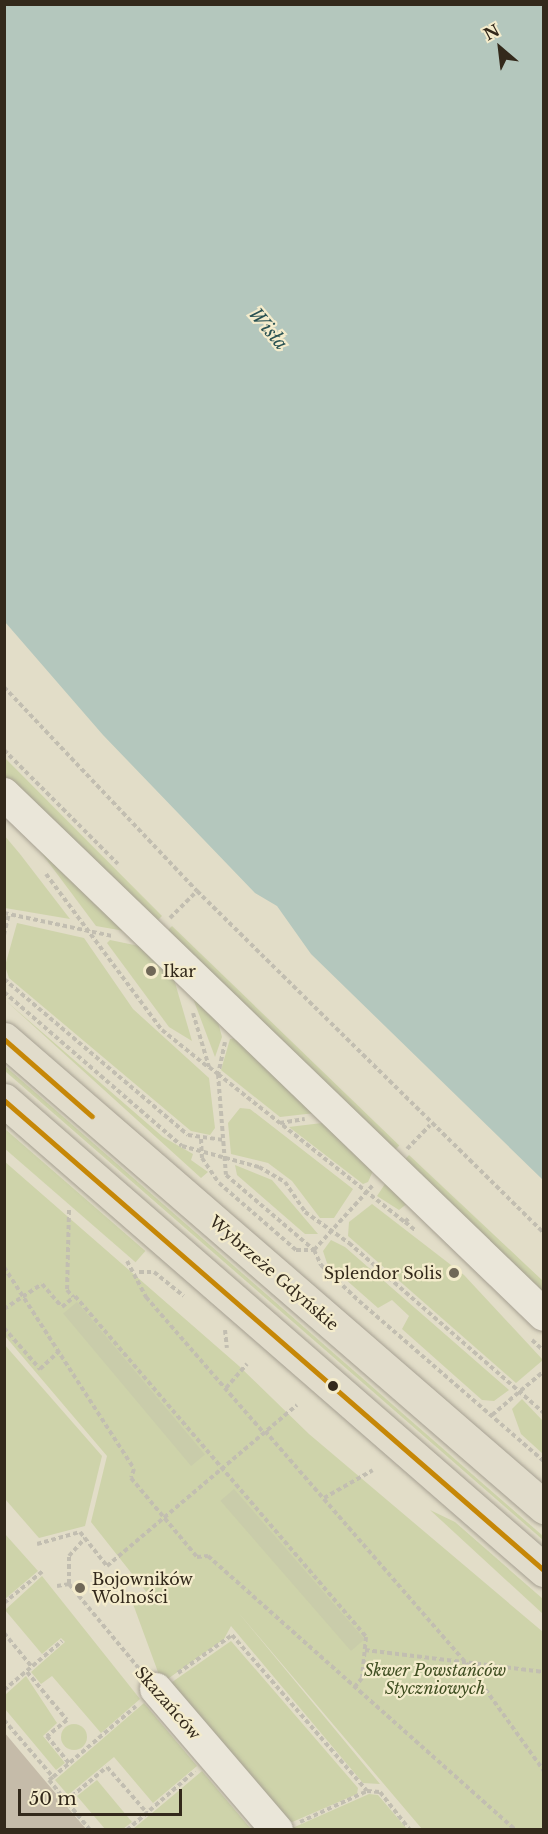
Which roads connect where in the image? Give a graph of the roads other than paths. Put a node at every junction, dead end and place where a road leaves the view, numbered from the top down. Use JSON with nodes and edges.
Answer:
{"nodes":[{"id":1,"x":4,"y":794,"type":"edge"},
{"id":2,"x":4,"y":1039,"type":"edge"},
{"id":3,"x":4,"y":1100,"type":"edge"},
{"id":4,"x":543,"y":1315,"type":"edge"},
{"id":5,"x":543,"y":1507,"type":"edge"},
{"id":6,"x":543,"y":1570,"type":"edge"},
{"id":7,"x":156,"y":1689,"type":"road end"},
{"id":8,"x":285,"y":1827,"type":"edge"}],
"edges":[{"from":1,"to":4,"type":"street"},
{"from":2,"to":5,"type":"main road","name":"Wybrzeże Gdyńskie"},
{"from":3,"to":6,"type":"main road"},
{"from":7,"to":8,"type":"street","name":"Skazańców"}]}
